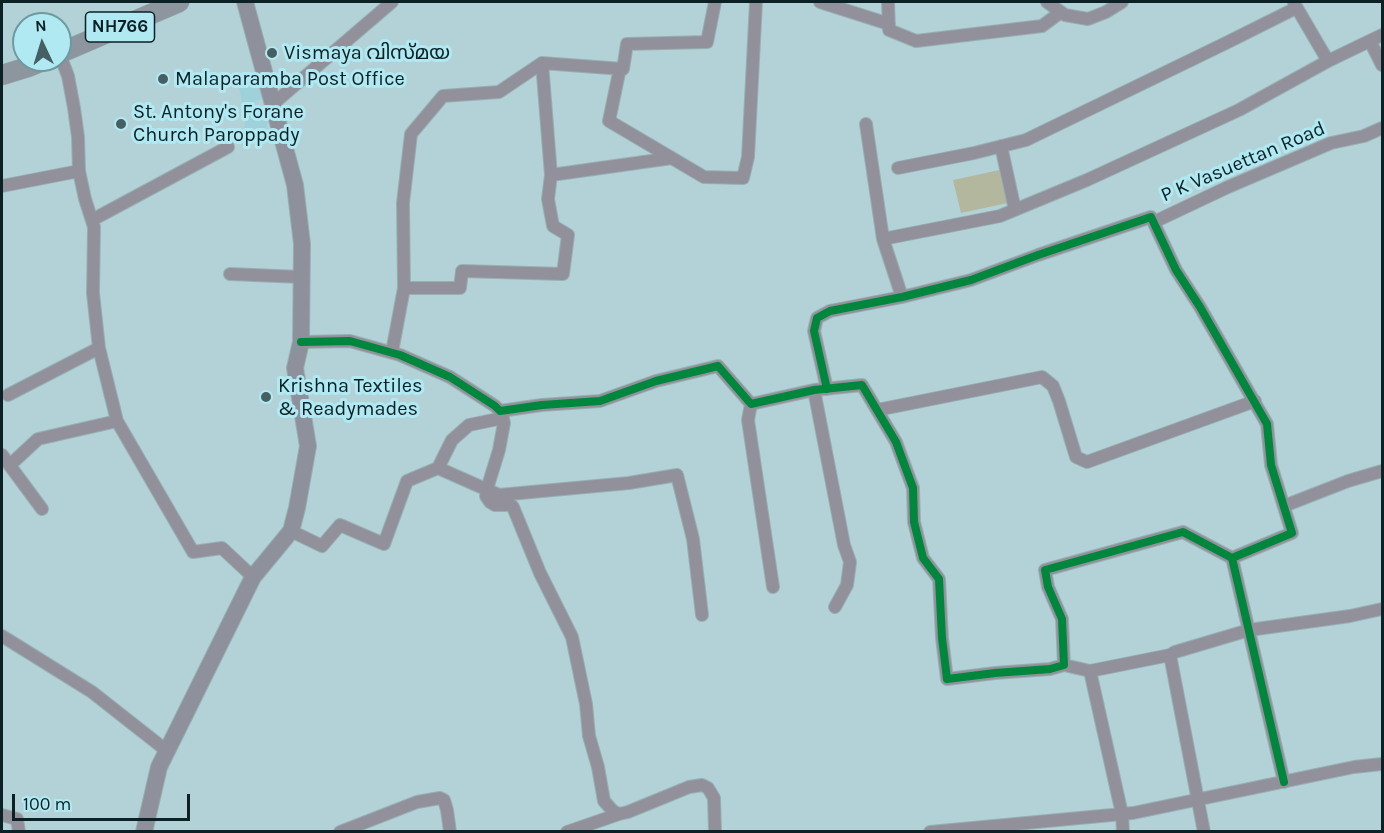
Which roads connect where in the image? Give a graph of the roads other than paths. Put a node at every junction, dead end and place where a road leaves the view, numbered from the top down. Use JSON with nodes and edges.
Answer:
{"nodes":[{"id":1,"x":179,"y":2,"type":"edge"},
{"id":2,"x":245,"y":2,"type":"edge"},
{"id":3,"x":392,"y":2,"type":"edge"},
{"id":4,"x":714,"y":2,"type":"edge"},
{"id":5,"x":756,"y":2,"type":"edge"},
{"id":6,"x":820,"y":2,"type":"edge"},
{"id":7,"x":888,"y":2,"type":"edge"},
{"id":8,"x":1047,"y":2,"type":"edge"},
{"id":9,"x":1122,"y":2,"type":"edge"},
{"id":10,"x":1295,"y":5,"type":"edge"},
{"id":11,"x":1061,"y":12,"type":"junction"},
{"id":12,"x":889,"y":24,"type":"junction"},
{"id":13,"x":1383,"y":35,"type":"edge"},
{"id":14,"x":1370,"y":41,"type":"junction"},
{"id":15,"x":72,"y":49,"type":"edge"},
{"id":16,"x":1328,"y":61,"type":"junction"},
{"id":17,"x":542,"y":63,"type":"junction"},
{"id":18,"x":1383,"y":65,"type":"edge"},
{"id":19,"x":620,"y":68,"type":"junction"},
{"id":20,"x":67,"y":72,"type":"edge"},
{"id":21,"x":273,"y":104,"type":"junction"},
{"id":22,"x":866,"y":124,"type":"dead end"},
{"id":23,"x":1383,"y":128,"type":"edge"},
{"id":24,"x":1001,"y":146,"type":"junction"},
{"id":25,"x":228,"y":147,"type":"dead end"},
{"id":26,"x":672,"y":158,"type":"junction"},
{"id":27,"x":898,"y":168,"type":"dead end"},
{"id":28,"x":79,"y":171,"type":"junction"},
{"id":29,"x":550,"y":176,"type":"junction"},
{"id":30,"x":2,"y":186,"type":"edge"},
{"id":31,"x":1015,"y":210,"type":"junction"},
{"id":32,"x":92,"y":220,"type":"junction"},
{"id":33,"x":1154,"y":222,"type":"junction"},
{"id":34,"x":884,"y":239,"type":"junction"},
{"id":35,"x":230,"y":274,"type":"dead end"},
{"id":36,"x":301,"y":277,"type":"junction"},
{"id":37,"x":404,"y":288,"type":"junction"},
{"id":38,"x":902,"y":297,"type":"junction"},
{"id":39,"x":301,"y":342,"type":"junction"},
{"id":40,"x":99,"y":348,"type":"junction"},
{"id":41,"x":392,"y":352,"type":"junction"},
{"id":42,"x":821,"y":390,"type":"junction"},
{"id":43,"x":8,"y":395,"type":"dead end"},
{"id":44,"x":1255,"y":401,"type":"junction"},
{"id":45,"x":751,"y":404,"type":"junction"},
{"id":46,"x":877,"y":410,"type":"junction"},
{"id":47,"x":501,"y":414,"type":"junction"},
{"id":48,"x":117,"y":421,"type":"junction"},
{"id":49,"x":2,"y":455,"type":"edge"},
{"id":50,"x":10,"y":465,"type":"junction"},
{"id":51,"x":438,"y":468,"type":"junction"},
{"id":52,"x":1383,"y":471,"type":"edge"},
{"id":53,"x":487,"y":489,"type":"junction"},
{"id":54,"x":1284,"y":506,"type":"junction"},
{"id":55,"x":42,"y":509,"type":"dead end"},
{"id":56,"x":291,"y":531,"type":"junction"},
{"id":57,"x":1232,"y":558,"type":"junction"},
{"id":58,"x":253,"y":577,"type":"junction"},
{"id":59,"x":773,"y":587,"type":"dead end"},
{"id":60,"x":835,"y":607,"type":"dead end"},
{"id":61,"x":1383,"y":609,"type":"edge"},
{"id":62,"x":702,"y":615,"type":"dead end"},
{"id":63,"x":1249,"y":630,"type":"junction"},
{"id":64,"x":2,"y":636,"type":"edge"},
{"id":65,"x":1170,"y":655,"type":"junction"},
{"id":66,"x":1064,"y":665,"type":"junction"},
{"id":67,"x":1090,"y":671,"type":"junction"},
{"id":68,"x":167,"y":751,"type":"junction"},
{"id":69,"x":1383,"y":764,"type":"edge"},
{"id":70,"x":1284,"y":782,"type":"junction"},
{"id":71,"x":1199,"y":798,"type":"junction"},
{"id":72,"x":620,"y":814,"type":"junction"},
{"id":73,"x":1122,"y":814,"type":"junction"},
{"id":74,"x":2,"y":815,"type":"edge"},
{"id":75,"x":19,"y":831,"type":"edge"},
{"id":76,"x":144,"y":831,"type":"edge"},
{"id":77,"x":340,"y":831,"type":"edge"},
{"id":78,"x":450,"y":831,"type":"edge"},
{"id":79,"x":568,"y":831,"type":"edge"},
{"id":80,"x":715,"y":831,"type":"edge"},
{"id":81,"x":930,"y":831,"type":"edge"},
{"id":82,"x":1124,"y":831,"type":"edge"},
{"id":83,"x":1204,"y":831,"type":"edge"}],
"edges":[{"from":1,"to":15,"type":"highway","number":"NH766"},
{"from":2,"to":21,"type":"main road"},
{"from":3,"to":21,"type":"street"},
{"from":4,"to":19,"type":"street"},
{"from":5,"to":26,"type":"street"},
{"from":6,"to":12,"type":"street"},
{"from":7,"to":12,"type":"street"},
{"from":8,"to":11,"type":"street"},
{"from":9,"to":11,"type":"street"},
{"from":10,"to":16,"type":"street"},
{"from":10,"to":24,"type":"street"},
{"from":11,"to":12,"type":"street"},
{"from":13,"to":14,"type":"street"},
{"from":14,"to":16,"type":"street"},
{"from":14,"to":18,"type":"street"},
{"from":16,"to":31,"type":"street"},
{"from":17,"to":19,"type":"street"},
{"from":17,"to":29,"type":"street"},
{"from":17,"to":37,"type":"street"},
{"from":19,"to":26,"type":"street"},
{"from":20,"to":28,"type":"street"},
{"from":21,"to":36,"type":"main road"},
{"from":22,"to":34,"type":"street"},
{"from":23,"to":33,"type":"street","name":"P K Vasuettan Road"},
{"from":24,"to":27,"type":"street"},
{"from":24,"to":31,"type":"street"},
{"from":25,"to":32,"type":"street"},
{"from":26,"to":29,"type":"street"},
{"from":28,"to":30,"type":"street"},
{"from":28,"to":32,"type":"street"},
{"from":29,"to":37,"type":"street"},
{"from":31,"to":34,"type":"street"},
{"from":32,"to":40,"type":"street"},
{"from":33,"to":38,"type":"street","name":"P K Vasuettan Road"},
{"from":33,"to":44,"type":"street"},
{"from":34,"to":38,"type":"street"},
{"from":35,"to":36,"type":"street"},
{"from":36,"to":39,"type":"main road"},
{"from":37,"to":41,"type":"street"},
{"from":38,"to":42,"type":"street"},
{"from":39,"to":41,"type":"street"},
{"from":39,"to":56,"type":"main road"},
{"from":40,"to":43,"type":"street"},
{"from":40,"to":48,"type":"street"},
{"from":41,"to":47,"type":"street"},
{"from":42,"to":45,"type":"street"},
{"from":42,"to":46,"type":"street"},
{"from":42,"to":60,"type":"street"},
{"from":44,"to":46,"type":"street"},
{"from":44,"to":54,"type":"street"},
{"from":45,"to":47,"type":"street"},
{"from":45,"to":59,"type":"street"},
{"from":46,"to":66,"type":"street"},
{"from":47,"to":51,"type":"street"},
{"from":47,"to":53,"type":"street"},
{"from":48,"to":50,"type":"street"},
{"from":48,"to":58,"type":"street"},
{"from":49,"to":50,"type":"street"},
{"from":50,"to":55,"type":"street"},
{"from":51,"to":53,"type":"street"},
{"from":51,"to":56,"type":"street"},
{"from":52,"to":54,"type":"street"},
{"from":53,"to":62,"type":"street"},
{"from":53,"to":72,"type":"street"},
{"from":54,"to":57,"type":"street"},
{"from":56,"to":58,"type":"main road"},
{"from":57,"to":63,"type":"street"},
{"from":57,"to":66,"type":"street"},
{"from":58,"to":68,"type":"main road"},
{"from":61,"to":63,"type":"street"},
{"from":63,"to":65,"type":"street"},
{"from":63,"to":70,"type":"street"},
{"from":64,"to":68,"type":"street"},
{"from":65,"to":67,"type":"street"},
{"from":65,"to":71,"type":"street"},
{"from":66,"to":67,"type":"street"},
{"from":67,"to":73,"type":"street"},
{"from":68,"to":76,"type":"main road"},
{"from":69,"to":70,"type":"street"},
{"from":70,"to":71,"type":"street"},
{"from":71,"to":73,"type":"street"},
{"from":71,"to":83,"type":"street"},
{"from":72,"to":79,"type":"street"},
{"from":72,"to":80,"type":"street"},
{"from":73,"to":81,"type":"street"},
{"from":73,"to":82,"type":"street"},
{"from":74,"to":75,"type":"street"},
{"from":77,"to":78,"type":"street"}]}
